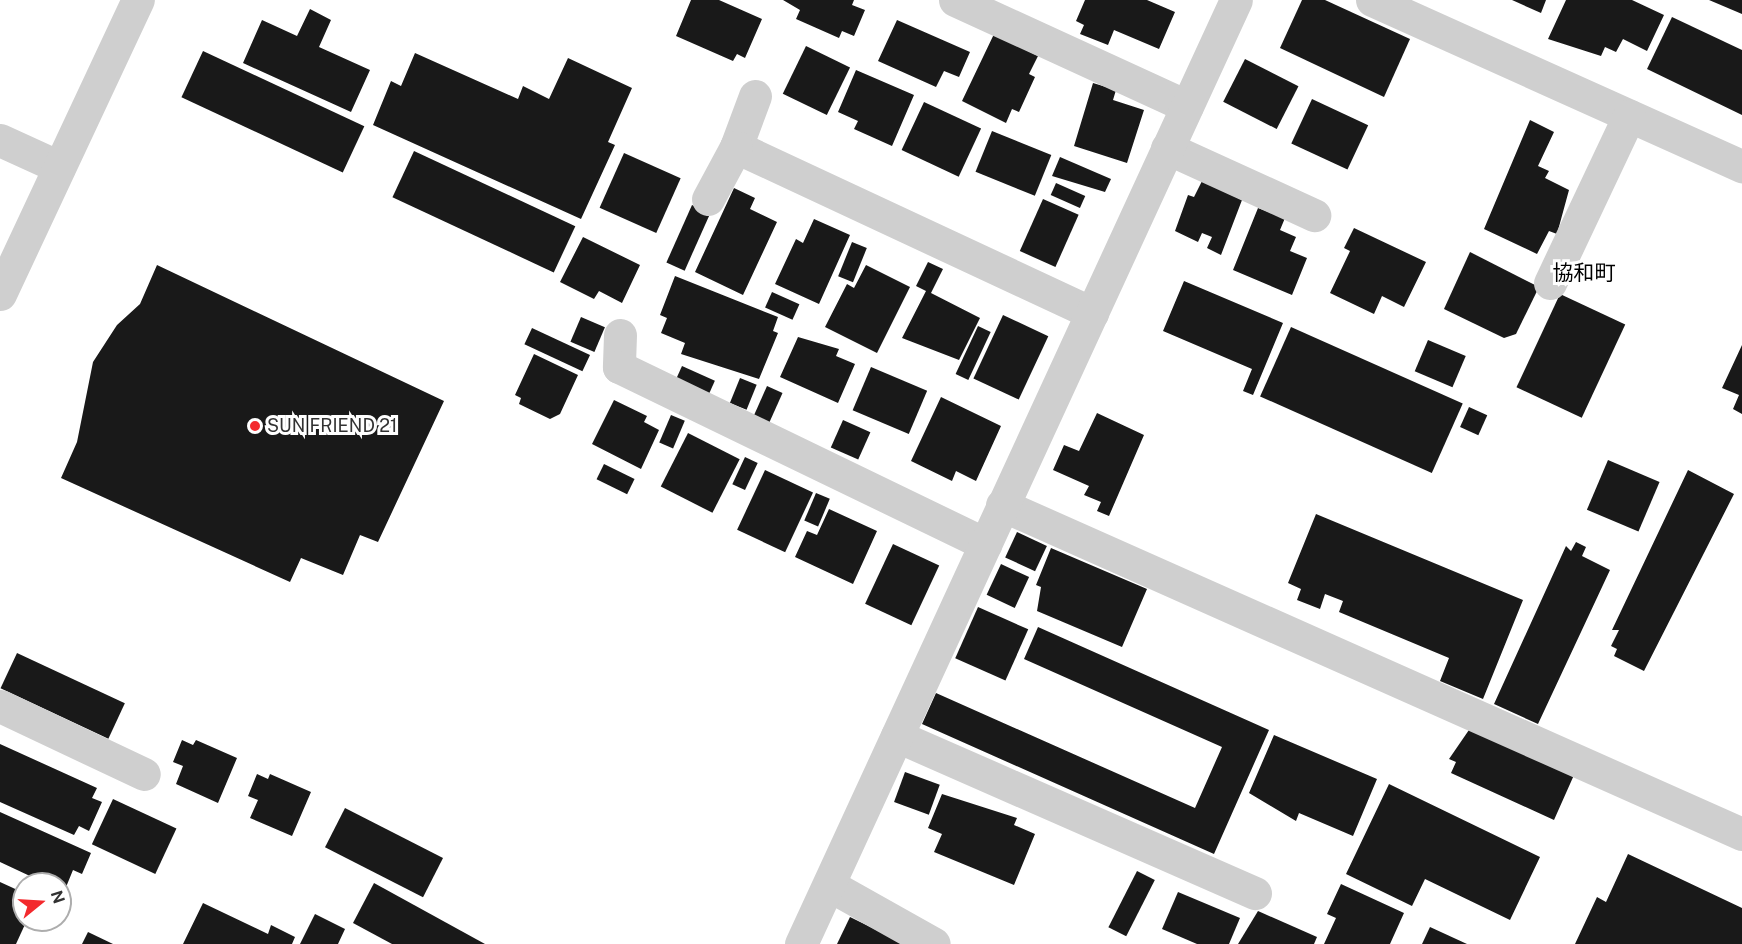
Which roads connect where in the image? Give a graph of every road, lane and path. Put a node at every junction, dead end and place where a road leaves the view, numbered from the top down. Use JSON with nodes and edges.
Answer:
{"nodes":[{"id":1,"x":138,"y":0,"type":"edge"},
{"id":2,"x":955,"y":0,"type":"edge"},
{"id":3,"x":1236,"y":0,"type":"edge"},
{"id":4,"x":1372,"y":0,"type":"edge"},
{"id":5,"x":755,"y":96,"type":"dead end"},
{"id":6,"x":1187,"y":106,"type":"junction"},
{"id":7,"x":1629,"y":116,"type":"junction"},
{"id":8,"x":0,"y":140,"type":"edge"},
{"id":9,"x":736,"y":147,"type":"junction"},
{"id":10,"x":1167,"y":148,"type":"junction"},
{"id":11,"x":1742,"y":166,"type":"edge"},
{"id":12,"x":59,"y":167,"type":"junction"},
{"id":13,"x":708,"y":199,"type":"dead end"},
{"id":14,"x":1314,"y":215,"type":"dead end"},
{"id":15,"x":1550,"y":284,"type":"dead end"},
{"id":16,"x":0,"y":294,"type":"edge"},
{"id":17,"x":1092,"y":313,"type":"junction"},
{"id":18,"x":620,"y":335,"type":"dead end"},
{"id":19,"x":1002,"y":505,"type":"junction"},
{"id":20,"x":985,"y":544,"type":"junction"},
{"id":21,"x":0,"y":706,"type":"edge"},
{"id":22,"x":897,"y":736,"type":"junction"},
{"id":23,"x":144,"y":774,"type":"dead end"},
{"id":24,"x":1742,"y":834,"type":"edge"},
{"id":25,"x":829,"y":885,"type":"junction"},
{"id":26,"x":1255,"y":893,"type":"dead end"},
{"id":27,"x":801,"y":944,"type":"edge"},
{"id":28,"x":934,"y":944,"type":"edge"}],
"edges":[{"from":1,"to":12,"type":"street"},
{"from":2,"to":6,"type":"street"},
{"from":3,"to":6,"type":"street"},
{"from":4,"to":7,"type":"street"},
{"from":5,"to":9,"type":"street"},
{"from":6,"to":10,"type":"street"},
{"from":7,"to":11,"type":"street"},
{"from":7,"to":15,"type":"street"},
{"from":8,"to":12,"type":"street"},
{"from":9,"to":13,"type":"street"},
{"from":9,"to":17,"type":"street"},
{"from":10,"to":14,"type":"street"},
{"from":10,"to":17,"type":"street"},
{"from":12,"to":16,"type":"street"},
{"from":17,"to":19,"type":"street"},
{"from":18,"to":20,"type":"street"},
{"from":19,"to":20,"type":"street"},
{"from":19,"to":24,"type":"street"},
{"from":20,"to":22,"type":"street"},
{"from":21,"to":23,"type":"street"},
{"from":22,"to":25,"type":"street"},
{"from":22,"to":26,"type":"street"},
{"from":25,"to":27,"type":"street"},
{"from":25,"to":28,"type":"street"}]}
